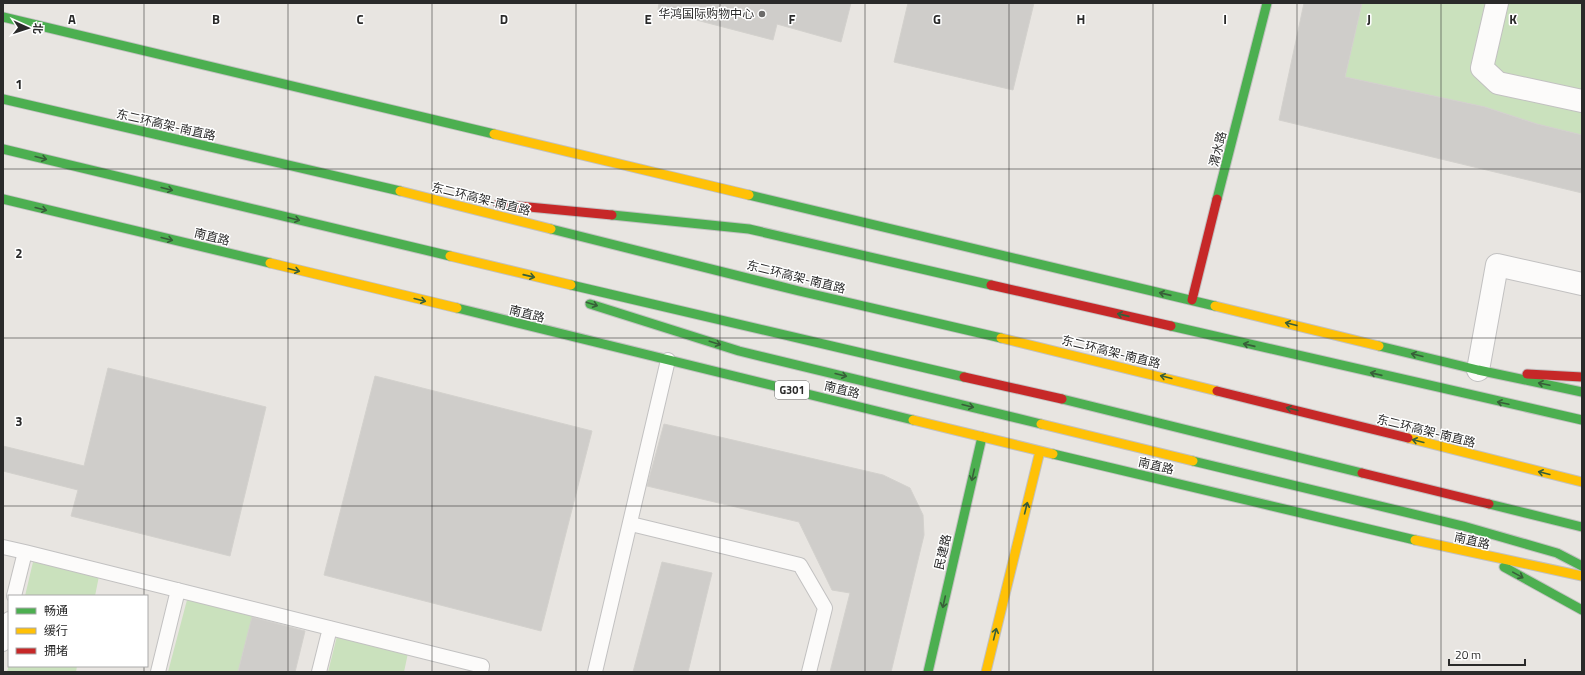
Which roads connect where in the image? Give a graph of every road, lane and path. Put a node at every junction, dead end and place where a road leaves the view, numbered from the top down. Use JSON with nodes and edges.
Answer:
{"nodes":[{"id":1,"x":1267,"y":3,"type":"edge"},
{"id":2,"x":1497,"y":3,"type":"edge"},
{"id":3,"x":3,"y":17,"type":"edge"},
{"id":4,"x":3,"y":100,"type":"edge"},
{"id":5,"x":1582,"y":101,"type":"edge"},
{"id":6,"x":3,"y":149,"type":"edge"},
{"id":7,"x":424,"y":197,"type":"junction"},
{"id":8,"x":3,"y":200,"type":"edge"},
{"id":9,"x":421,"y":250,"type":"junction"},
{"id":10,"x":1582,"y":284,"type":"edge"},
{"id":11,"x":534,"y":286,"type":"dead end"},
{"id":12,"x":580,"y":300,"type":"dead end"},
{"id":13,"x":1192,"y":300,"type":"junction"},
{"id":14,"x":668,"y":360,"type":"junction"},
{"id":15,"x":1478,"y":370,"type":"junction"},
{"id":16,"x":1582,"y":377,"type":"edge"},
{"id":17,"x":1582,"y":392,"type":"edge"},
{"id":18,"x":1582,"y":420,"type":"edge"},
{"id":19,"x":982,"y":437,"type":"junction"},
{"id":20,"x":1040,"y":451,"type":"junction"},
{"id":21,"x":1582,"y":482,"type":"edge"},
{"id":22,"x":631,"y":524,"type":"junction"},
{"id":23,"x":1582,"y":527,"type":"edge"},
{"id":24,"x":3,"y":547,"type":"edge"},
{"id":25,"x":25,"y":552,"type":"junction"},
{"id":26,"x":1484,"y":556,"type":"junction"},
{"id":27,"x":1582,"y":566,"type":"edge"},
{"id":28,"x":1582,"y":576,"type":"edge"},
{"id":29,"x":178,"y":590,"type":"junction"},
{"id":30,"x":14,"y":595,"type":"edge"},
{"id":31,"x":1582,"y":610,"type":"edge"},
{"id":32,"x":8,"y":623,"type":"edge"},
{"id":33,"x":330,"y":628,"type":"junction"},
{"id":34,"x":3,"y":644,"type":"edge"},
{"id":35,"x":158,"y":672,"type":"edge"},
{"id":36,"x":319,"y":672,"type":"edge"},
{"id":37,"x":481,"y":672,"type":"edge"},
{"id":38,"x":595,"y":672,"type":"edge"},
{"id":39,"x":809,"y":672,"type":"edge"},
{"id":40,"x":928,"y":672,"type":"edge"},
{"id":41,"x":986,"y":672,"type":"edge"}],
"edges":[{"from":1,"to":13,"type":"main road","name":"渭水路"},
{"from":2,"to":5,"type":"street"},
{"from":13,"to":3,"type":"main road","one_way":true},
{"from":4,"to":7,"type":"main road","name":"东二环高架-南直路"},
{"from":6,"to":9,"type":"main road","one_way":true},
{"from":18,"to":7,"type":"main road","one_way":true},
{"from":21,"to":7,"type":"main road","name":"东二环高架-南直路","one_way":true},
{"from":8,"to":14,"type":"main road","name":"南直路","number":"G301","one_way":true},
{"from":9,"to":11,"type":"main road"},
{"from":9,"to":23,"type":"main road","one_way":true},
{"from":10,"to":15,"type":"street"},
{"from":12,"to":27,"type":"main road","one_way":true},
{"from":15,"to":13,"type":"main road","one_way":true},
{"from":14,"to":19,"type":"main road","name":"南直路","number":"G301"},
{"from":14,"to":22,"type":"lane"},
{"from":15,"to":16,"type":"main road"},
{"from":17,"to":15,"type":"main road","one_way":true},
{"from":19,"to":20,"type":"main road","name":"南直路","number":"G301"},
{"from":19,"to":40,"type":"main road","name":"民建路","one_way":true},
{"from":20,"to":26,"type":"main road","name":"南直路","number":"G301"},
{"from":41,"to":20,"type":"main road","one_way":true},
{"from":22,"to":38,"type":"lane"},
{"from":22,"to":39,"type":"lane"},
{"from":24,"to":25,"type":"lane"},
{"from":25,"to":29,"type":"lane"},
{"from":25,"to":30,"type":"lane"},
{"from":26,"to":28,"type":"main road","name":"南直路","number":"G301"},
{"from":26,"to":31,"type":"main road","one_way":true},
{"from":29,"to":33,"type":"lane"},
{"from":29,"to":35,"type":"lane"},
{"from":32,"to":34,"type":"lane"},
{"from":33,"to":36,"type":"lane"},
{"from":33,"to":37,"type":"lane"}]}
